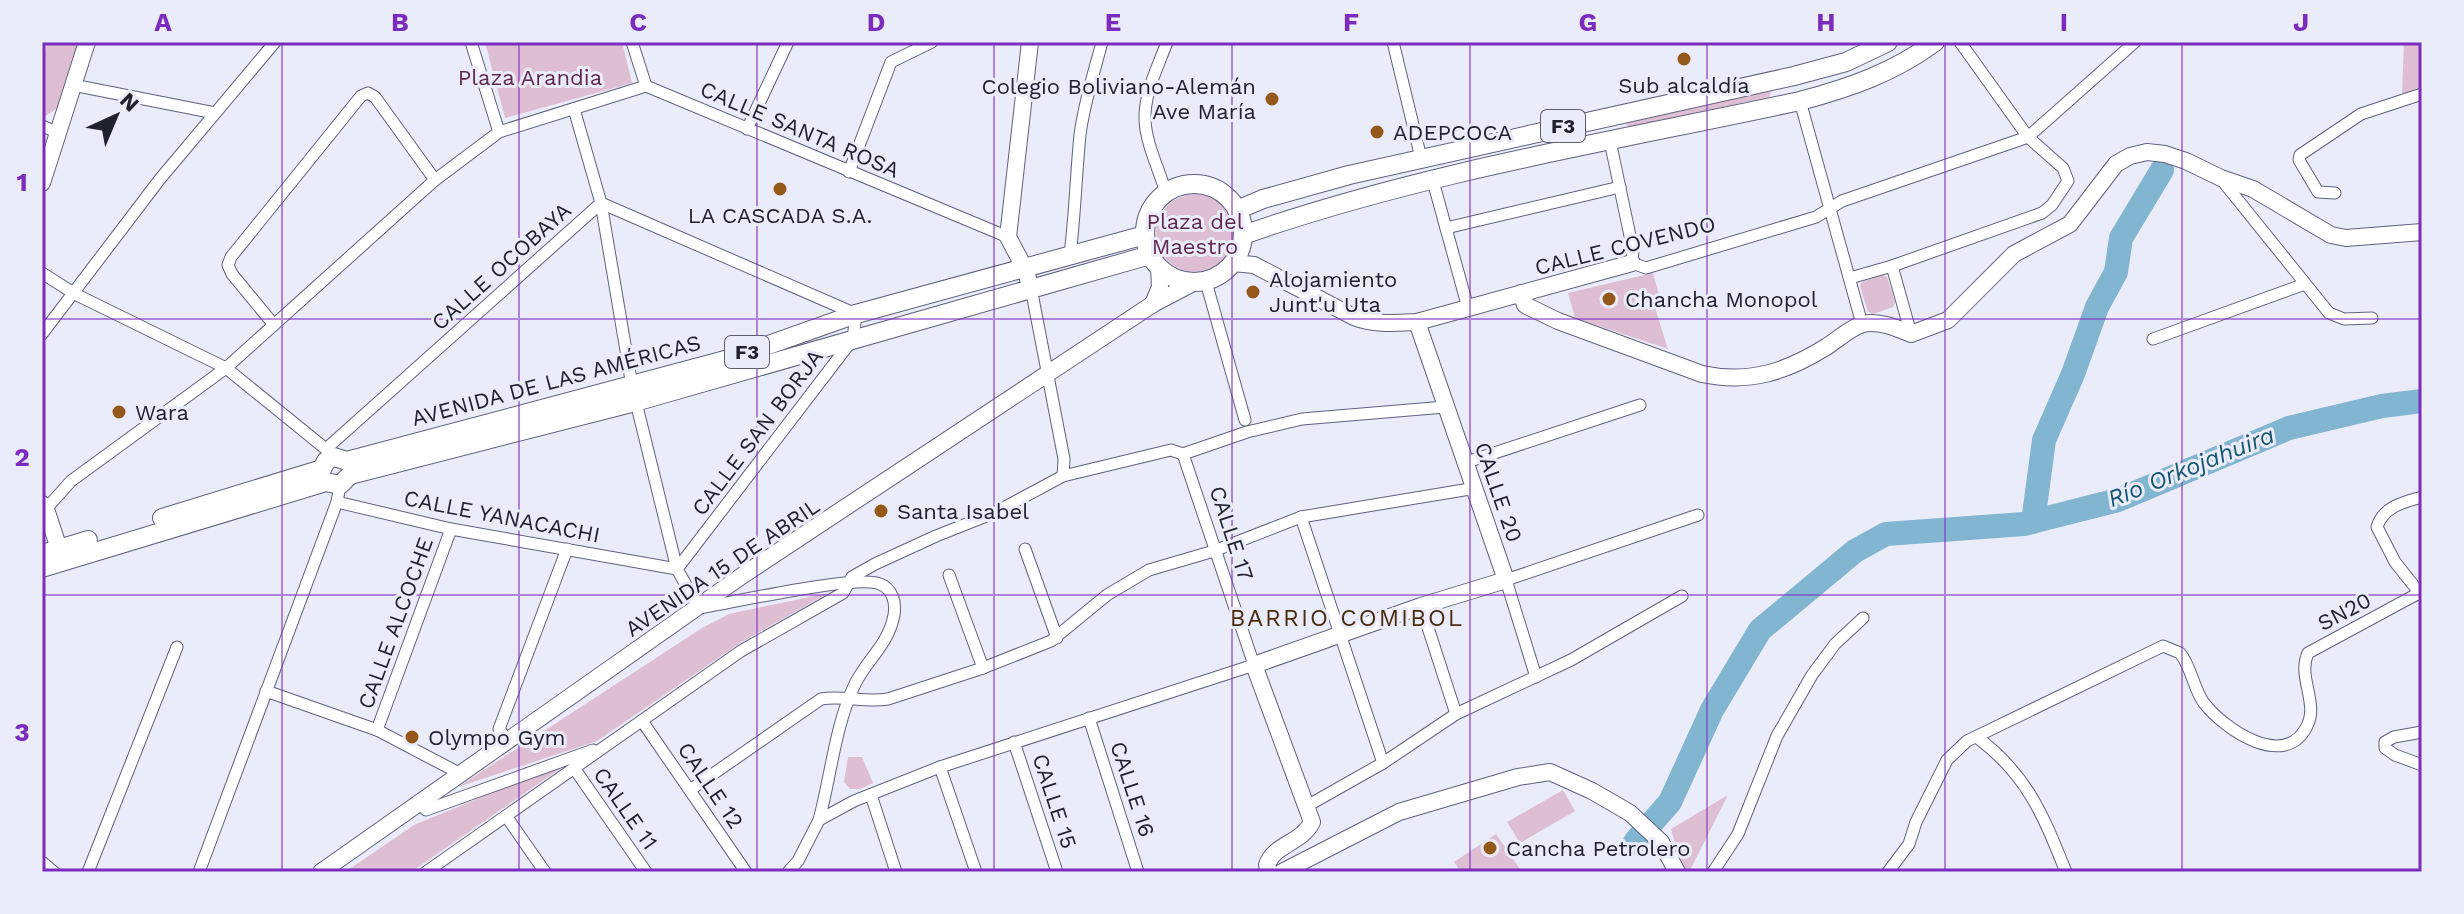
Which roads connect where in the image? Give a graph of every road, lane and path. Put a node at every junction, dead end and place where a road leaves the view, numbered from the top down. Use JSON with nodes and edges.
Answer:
{"nodes":[{"id":1,"x":87,"y":42,"type":"edge"},
{"id":2,"x":275,"y":42,"type":"edge"},
{"id":3,"x":471,"y":42,"type":"edge"},
{"id":4,"x":632,"y":42,"type":"edge"},
{"id":5,"x":788,"y":42,"type":"edge"},
{"id":6,"x":932,"y":42,"type":"edge"},
{"id":7,"x":1030,"y":42,"type":"edge"},
{"id":8,"x":1102,"y":42,"type":"edge"},
{"id":9,"x":1167,"y":42,"type":"edge"},
{"id":10,"x":1393,"y":42,"type":"edge"},
{"id":11,"x":1856,"y":42,"type":"edge"},
{"id":12,"x":1888,"y":42,"type":"edge"},
{"id":13,"x":1935,"y":42,"type":"edge"},
{"id":14,"x":1960,"y":42,"type":"edge"},
{"id":15,"x":2135,"y":42,"type":"edge"},
{"id":16,"x":1846,"y":62,"type":"junction"},
{"id":17,"x":1794,"y":76,"type":"junction"},
{"id":18,"x":73,"y":85,"type":"junction"},
{"id":19,"x":646,"y":86,"type":"junction"},
{"id":20,"x":2422,"y":94,"type":"edge"},
{"id":21,"x":1800,"y":101,"type":"junction"},
{"id":22,"x":574,"y":109,"type":"junction"},
{"id":23,"x":215,"y":113,"type":"junction"},
{"id":24,"x":1605,"y":118,"type":"junction"},
{"id":25,"x":42,"y":126,"type":"edge"},
{"id":26,"x":747,"y":129,"type":"junction"},
{"id":27,"x":499,"y":132,"type":"junction"},
{"id":28,"x":59,"y":133,"type":"junction"},
{"id":29,"x":2028,"y":137,"type":"junction"},
{"id":30,"x":1495,"y":141,"type":"junction"},
{"id":31,"x":1610,"y":141,"type":"junction"},
{"id":32,"x":1421,"y":158,"type":"junction"},
{"id":33,"x":1500,"y":164,"type":"junction"},
{"id":34,"x":849,"y":172,"type":"junction"},
{"id":35,"x":2221,"y":178,"type":"junction"},
{"id":36,"x":435,"y":180,"type":"junction"},
{"id":37,"x":1433,"y":181,"type":"junction"},
{"id":38,"x":42,"y":183,"type":"edge"},
{"id":39,"x":1620,"y":187,"type":"junction"},
{"id":40,"x":1166,"y":193,"type":"junction"},
{"id":41,"x":2335,"y":193,"type":"dead end"},
{"id":42,"x":601,"y":203,"type":"junction"},
{"id":43,"x":1828,"y":209,"type":"junction"},
{"id":44,"x":1237,"y":210,"type":"junction"},
{"id":45,"x":1446,"y":228,"type":"junction"},
{"id":46,"x":2422,"y":232,"type":"edge"},
{"id":47,"x":1145,"y":235,"type":"junction"},
{"id":48,"x":1243,"y":235,"type":"junction"},
{"id":49,"x":1008,"y":237,"type":"junction"},
{"id":50,"x":1070,"y":255,"type":"junction"},
{"id":51,"x":1154,"y":261,"type":"junction"},
{"id":52,"x":1233,"y":263,"type":"junction"},
{"id":53,"x":1632,"y":263,"type":"junction"},
{"id":54,"x":1892,"y":266,"type":"junction"},
{"id":55,"x":1025,"y":269,"type":"junction"},
{"id":56,"x":42,"y":273,"type":"edge"},
{"id":57,"x":1850,"y":278,"type":"junction"},
{"id":58,"x":1200,"y":283,"type":"junction"},
{"id":59,"x":2305,"y":284,"type":"junction"},
{"id":60,"x":1031,"y":288,"type":"junction"},
{"id":61,"x":1521,"y":293,"type":"junction"},
{"id":62,"x":75,"y":294,"type":"junction"},
{"id":63,"x":1153,"y":304,"type":"junction"},
{"id":64,"x":1468,"y":308,"type":"junction"},
{"id":65,"x":856,"y":314,"type":"junction"},
{"id":66,"x":2372,"y":318,"type":"dead end"},
{"id":67,"x":1417,"y":322,"type":"junction"},
{"id":68,"x":1862,"y":324,"type":"junction"},
{"id":69,"x":274,"y":325,"type":"junction"},
{"id":70,"x":42,"y":334,"type":"edge"},
{"id":71,"x":1911,"y":334,"type":"junction"},
{"id":72,"x":853,"y":339,"type":"junction"},
{"id":73,"x":2153,"y":339,"type":"dead end"},
{"id":74,"x":226,"y":368,"type":"junction"},
{"id":75,"x":1047,"y":373,"type":"junction"},
{"id":76,"x":633,"y":394,"type":"junction"},
{"id":77,"x":1640,"y":405,"type":"dead end"},
{"id":78,"x":1445,"y":407,"type":"junction"},
{"id":79,"x":1245,"y":420,"type":"dead end"},
{"id":80,"x":1183,"y":454,"type":"junction"},
{"id":81,"x":1467,"y":462,"type":"junction"},
{"id":82,"x":335,"y":472,"type":"junction"},
{"id":83,"x":1063,"y":476,"type":"junction"},
{"id":84,"x":1476,"y":488,"type":"junction"},
{"id":85,"x":2422,"y":497,"type":"edge"},
{"id":86,"x":44,"y":506,"type":"edge"},
{"id":87,"x":1698,"y":515,"type":"dead end"},
{"id":88,"x":1301,"y":517,"type":"junction"},
{"id":89,"x":451,"y":529,"type":"junction"},
{"id":90,"x":567,"y":549,"type":"junction"},
{"id":91,"x":1025,"y":549,"type":"dead end"},
{"id":92,"x":1214,"y":551,"type":"junction"},
{"id":93,"x":55,"y":555,"type":"edge"},
{"id":94,"x":42,"y":568,"type":"edge"},
{"id":95,"x":677,"y":569,"type":"junction"},
{"id":96,"x":949,"y":575,"type":"dead end"},
{"id":97,"x":1506,"y":580,"type":"junction"},
{"id":98,"x":847,"y":584,"type":"junction"},
{"id":99,"x":2420,"y":594,"type":"edge"},
{"id":100,"x":1682,"y":596,"type":"dead end"},
{"id":101,"x":1421,"y":606,"type":"junction"},
{"id":102,"x":699,"y":608,"type":"junction"},
{"id":103,"x":1863,"y":618,"type":"dead end"},
{"id":104,"x":1340,"y":635,"type":"junction"},
{"id":105,"x":1057,"y":638,"type":"junction"},
{"id":106,"x":177,"y":647,"type":"dead end"},
{"id":107,"x":1254,"y":665,"type":"junction"},
{"id":108,"x":983,"y":668,"type":"junction"},
{"id":109,"x":1536,"y":677,"type":"junction"},
{"id":110,"x":266,"y":691,"type":"junction"},
{"id":111,"x":849,"y":699,"type":"junction"},
{"id":112,"x":1456,"y":714,"type":"junction"},
{"id":113,"x":1089,"y":718,"type":"junction"},
{"id":114,"x":642,"y":721,"type":"junction"},
{"id":115,"x":377,"y":730,"type":"junction"},
{"id":116,"x":2422,"y":732,"type":"edge"},
{"id":117,"x":1978,"y":738,"type":"junction"},
{"id":118,"x":508,"y":741,"type":"junction"},
{"id":119,"x":1014,"y":742,"type":"junction"},
{"id":120,"x":609,"y":744,"type":"junction"},
{"id":121,"x":1383,"y":763,"type":"junction"},
{"id":122,"x":2422,"y":765,"type":"edge"},
{"id":123,"x":940,"y":767,"type":"junction"},
{"id":124,"x":574,"y":768,"type":"junction"},
{"id":125,"x":459,"y":773,"type":"junction"},
{"id":126,"x":690,"y":790,"type":"junction"},
{"id":127,"x":871,"y":795,"type":"junction"},
{"id":128,"x":420,"y":803,"type":"junction"},
{"id":129,"x":1307,"y":806,"type":"junction"},
{"id":130,"x":506,"y":816,"type":"junction"},
{"id":131,"x":819,"y":820,"type":"junction"},
{"id":132,"x":42,"y":862,"type":"edge"},
{"id":133,"x":442,"y":867,"type":"edge"},
{"id":134,"x":793,"y":870,"type":"edge"},
{"id":135,"x":54,"y":872,"type":"edge"},
{"id":136,"x":88,"y":872,"type":"edge"},
{"id":137,"x":199,"y":872,"type":"edge"},
{"id":138,"x":321,"y":872,"type":"edge"},
{"id":139,"x":426,"y":872,"type":"edge"},
{"id":140,"x":545,"y":872,"type":"edge"},
{"id":141,"x":646,"y":872,"type":"edge"},
{"id":142,"x":746,"y":872,"type":"edge"},
{"id":143,"x":896,"y":872,"type":"edge"},
{"id":144,"x":976,"y":872,"type":"edge"},
{"id":145,"x":1057,"y":872,"type":"edge"},
{"id":146,"x":1138,"y":872,"type":"edge"},
{"id":147,"x":1269,"y":872,"type":"edge"},
{"id":148,"x":1282,"y":872,"type":"edge"},
{"id":149,"x":1677,"y":872,"type":"edge"},
{"id":150,"x":1713,"y":872,"type":"edge"},
{"id":151,"x":1888,"y":872,"type":"edge"},
{"id":152,"x":2066,"y":872,"type":"edge"}],
"edges":[{"from":1,"to":18,"type":"main road"},
{"from":2,"to":23,"type":"street"},
{"from":3,"to":27,"type":"street"},
{"from":4,"to":19,"type":"street"},
{"from":5,"to":26,"type":"street"},
{"from":6,"to":34,"type":"street"},
{"from":7,"to":49,"type":"main road"},
{"from":8,"to":50,"type":"street"},
{"from":9,"to":40,"type":"street"},
{"from":10,"to":32,"type":"street"},
{"from":11,"to":16,"type":"street"},
{"from":12,"to":16,"type":"main road","number":"F3"},
{"from":13,"to":21,"type":"main road","number":"F3"},
{"from":14,"to":29,"type":"street"},
{"from":15,"to":29,"type":"street","name":"CALLE COVENDO"},
{"from":16,"to":17,"type":"main road","number":"F3"},
{"from":17,"to":21,"type":"main road"},
{"from":17,"to":24,"type":"main road","number":"F3"},
{"from":18,"to":23,"type":"street"},
{"from":18,"to":28,"type":"main road"},
{"from":19,"to":22,"type":"street"},
{"from":19,"to":26,"type":"street","name":"CALLE SANTA ROSA"},
{"from":20,"to":41,"type":"street"},
{"from":21,"to":31,"type":"main road","number":"F3"},
{"from":21,"to":43,"type":"street"},
{"from":22,"to":27,"type":"street"},
{"from":22,"to":42,"type":"street"},
{"from":23,"to":62,"type":"street"},
{"from":24,"to":30,"type":"main road","number":"F3"},
{"from":24,"to":31,"type":"main road"},
{"from":25,"to":28,"type":"street"},
{"from":26,"to":34,"type":"street","name":"CALLE SANTA ROSA"},
{"from":27,"to":36,"type":"street"},
{"from":28,"to":38,"type":"main road"},
{"from":29,"to":43,"type":"street","name":"CALLE COVENDO"},
{"from":29,"to":54,"type":"street"},
{"from":30,"to":32,"type":"main road","number":"F3"},
{"from":30,"to":33,"type":"main road"},
{"from":31,"to":33,"type":"main road","number":"F3"},
{"from":31,"to":39,"type":"street"},
{"from":32,"to":37,"type":"main road"},
{"from":32,"to":44,"type":"main road","number":"F3"},
{"from":33,"to":37,"type":"main road","number":"F3"},
{"from":34,"to":49,"type":"street","name":"CALLE SANTA ROSA"},
{"from":35,"to":46,"type":"main road"},
{"from":35,"to":59,"type":"street"},
{"from":35,"to":71,"type":"main road"},
{"from":36,"to":69,"type":"street"},
{"from":36,"to":69,"type":"street"},
{"from":37,"to":45,"type":"street"},
{"from":37,"to":48,"type":"main road","number":"F3"},
{"from":39,"to":45,"type":"street"},
{"from":39,"to":53,"type":"street"},
{"from":40,"to":44,"type":"main road"},
{"from":40,"to":47,"type":"main road"},
{"from":42,"to":65,"type":"street","name":"CALLE OCOBAYA"},
{"from":42,"to":76,"type":"street"},
{"from":42,"to":82,"type":"street","name":"CALLE OCOBAYA"},
{"from":43,"to":53,"type":"street","name":"CALLE COVENDO"},
{"from":43,"to":57,"type":"street"},
{"from":44,"to":48,"type":"main road"},
{"from":45,"to":64,"type":"street"},
{"from":47,"to":50,"type":"main road","name":"AVENIDA DE LAS AMÉRICAS","number":"F3"},
{"from":47,"to":51,"type":"main road"},
{"from":48,"to":52,"type":"main road"},
{"from":49,"to":55,"type":"main road"},
{"from":50,"to":55,"type":"main road","name":"AVENIDA DE LAS AMÉRICAS","number":"F3"},
{"from":51,"to":58,"type":"main road"},
{"from":51,"to":60,"type":"main road","name":"AVENIDA DE LAS AMÉRICAS","number":"F3"},
{"from":51,"to":63,"type":"main road"},
{"from":52,"to":58,"type":"main road"},
{"from":52,"to":67,"type":"main road","name":"CALLE COVENDO"},
{"from":53,"to":61,"type":"main road","name":"CALLE COVENDO"},
{"from":54,"to":57,"type":"street"},
{"from":54,"to":71,"type":"street"},
{"from":55,"to":60,"type":"main road"},
{"from":55,"to":65,"type":"main road","name":"AVENIDA DE LAS AMÉRICAS","number":"F3"},
{"from":56,"to":62,"type":"street","name":"CALLE YANACACHI"},
{"from":57,"to":68,"type":"street"},
{"from":58,"to":63,"type":"main road","name":"AVENIDA 15 DE ABRIL"},
{"from":58,"to":79,"type":"street"},
{"from":59,"to":66,"type":"street"},
{"from":59,"to":73,"type":"street"},
{"from":60,"to":72,"type":"main road","name":"AVENIDA DE LAS AMÉRICAS","number":"F3"},
{"from":60,"to":75,"type":"street"},
{"from":61,"to":64,"type":"main road","name":"CALLE COVENDO"},
{"from":61,"to":68,"type":"main road"},
{"from":62,"to":70,"type":"street"},
{"from":62,"to":74,"type":"street","name":"CALLE YANACACHI"},
{"from":63,"to":75,"type":"main road","name":"AVENIDA 15 DE ABRIL"},
{"from":64,"to":67,"type":"main road","name":"CALLE COVENDO"},
{"from":65,"to":72,"type":"street","name":"CALLE SAN BORJA"},
{"from":65,"to":76,"type":"main road","name":"AVENIDA DE LAS AMÉRICAS","number":"F3"},
{"from":67,"to":78,"type":"main road","name":"CALLE 20"},
{"from":68,"to":71,"type":"main road"},
{"from":69,"to":74,"type":"street"},
{"from":72,"to":76,"type":"main road","name":"AVENIDA DE LAS AMÉRICAS","number":"F3"},
{"from":72,"to":95,"type":"street","name":"CALLE SAN BORJA"},
{"from":74,"to":82,"type":"street","name":"CALLE YANACACHI"},
{"from":74,"to":86,"type":"street"},
{"from":75,"to":83,"type":"street"},
{"from":75,"to":102,"type":"main road","name":"AVENIDA 15 DE ABRIL"},
{"from":76,"to":82,"type":"main road","name":"AVENIDA DE LAS AMÉRICAS","number":"F3"},
{"from":76,"to":95,"type":"street"},
{"from":77,"to":81,"type":"street"},
{"from":78,"to":80,"type":"street"},
{"from":78,"to":81,"type":"main road","name":"CALLE 20"},
{"from":80,"to":83,"type":"street"},
{"from":80,"to":92,"type":"street","name":"CALLE 17"},
{"from":81,"to":84,"type":"main road","name":"CALLE 20"},
{"from":82,"to":89,"type":"street","name":"CALLE YANACACHI"},
{"from":82,"to":93,"type":"main road","name":"AVENIDA DE LAS AMÉRICAS","number":"F3"},
{"from":82,"to":110,"type":"street","name":"CALLE OCOBAYA"},
{"from":83,"to":98,"type":"street"},
{"from":84,"to":88,"type":"street"},
{"from":84,"to":97,"type":"main road","name":"CALLE 20"},
{"from":85,"to":99,"type":"street"},
{"from":86,"to":93,"type":"main road"},
{"from":87,"to":97,"type":"street"},
{"from":88,"to":92,"type":"street"},
{"from":88,"to":104,"type":"street"},
{"from":89,"to":90,"type":"street","name":"CALLE YANACACHI"},
{"from":89,"to":115,"type":"street","name":"CALLE ALCOCHE"},
{"from":90,"to":95,"type":"street","name":"CALLE YANACACHI"},
{"from":90,"to":118,"type":"street"},
{"from":91,"to":105,"type":"street"},
{"from":92,"to":105,"type":"street"},
{"from":92,"to":107,"type":"street","name":"CALLE 17"},
{"from":93,"to":94,"type":"main road","name":"AVENIDA DE LAS AMÉRICAS","number":"F3"},
{"from":95,"to":102,"type":"street"},
{"from":96,"to":108,"type":"street"},
{"from":97,"to":101,"type":"main road"},
{"from":97,"to":109,"type":"street","name":"CALLE 20"},
{"from":98,"to":102,"type":"street"},
{"from":98,"to":111,"type":"street"},
{"from":98,"to":114,"type":"street"},
{"from":99,"to":117,"type":"street","name":"SN20"},
{"from":100,"to":109,"type":"street"},
{"from":101,"to":104,"type":"main road"},
{"from":101,"to":112,"type":"street"},
{"from":102,"to":118,"type":"main road","name":"AVENIDA 15 DE ABRIL"},
{"from":103,"to":150,"type":"street"},
{"from":104,"to":107,"type":"main road"},
{"from":104,"to":121,"type":"street"},
{"from":105,"to":108,"type":"street"},
{"from":106,"to":136,"type":"street"},
{"from":107,"to":113,"type":"street"},
{"from":107,"to":129,"type":"main road","name":"CALLE 17"},
{"from":108,"to":111,"type":"street"},
{"from":109,"to":112,"type":"street"},
{"from":110,"to":115,"type":"street"},
{"from":110,"to":137,"type":"street","name":"CALLE OCOBAYA"},
{"from":111,"to":126,"type":"street"},
{"from":111,"to":131,"type":"street"},
{"from":112,"to":121,"type":"street"},
{"from":113,"to":119,"type":"street"},
{"from":113,"to":146,"type":"street","name":"CALLE 16"},
{"from":114,"to":120,"type":"street"},
{"from":114,"to":126,"type":"street","name":"CALLE 12"},
{"from":115,"to":125,"type":"street"},
{"from":116,"to":122,"type":"street"},
{"from":117,"to":151,"type":"street"},
{"from":117,"to":152,"type":"street"},
{"from":118,"to":125,"type":"main road","name":"AVENIDA 15 DE ABRIL"},
{"from":119,"to":123,"type":"street"},
{"from":119,"to":145,"type":"street","name":"CALLE 15"},
{"from":120,"to":124,"type":"street"},
{"from":120,"to":128,"type":"street"},
{"from":121,"to":129,"type":"street"},
{"from":123,"to":127,"type":"street"},
{"from":123,"to":144,"type":"street"},
{"from":124,"to":130,"type":"street"},
{"from":124,"to":141,"type":"street","name":"CALLE 11"},
{"from":125,"to":128,"type":"main road","name":"AVENIDA 15 DE ABRIL"},
{"from":126,"to":142,"type":"street","name":"CALLE 12"},
{"from":127,"to":131,"type":"street"},
{"from":127,"to":143,"type":"street"},
{"from":128,"to":138,"type":"main road","name":"AVENIDA 15 DE ABRIL"},
{"from":129,"to":147,"type":"main road"},
{"from":130,"to":133,"type":"street"},
{"from":130,"to":140,"type":"street"},
{"from":131,"to":134,"type":"street"},
{"from":132,"to":135,"type":"street"},
{"from":133,"to":139,"type":"street"},
{"from":148,"to":149,"type":"main road"}]}
